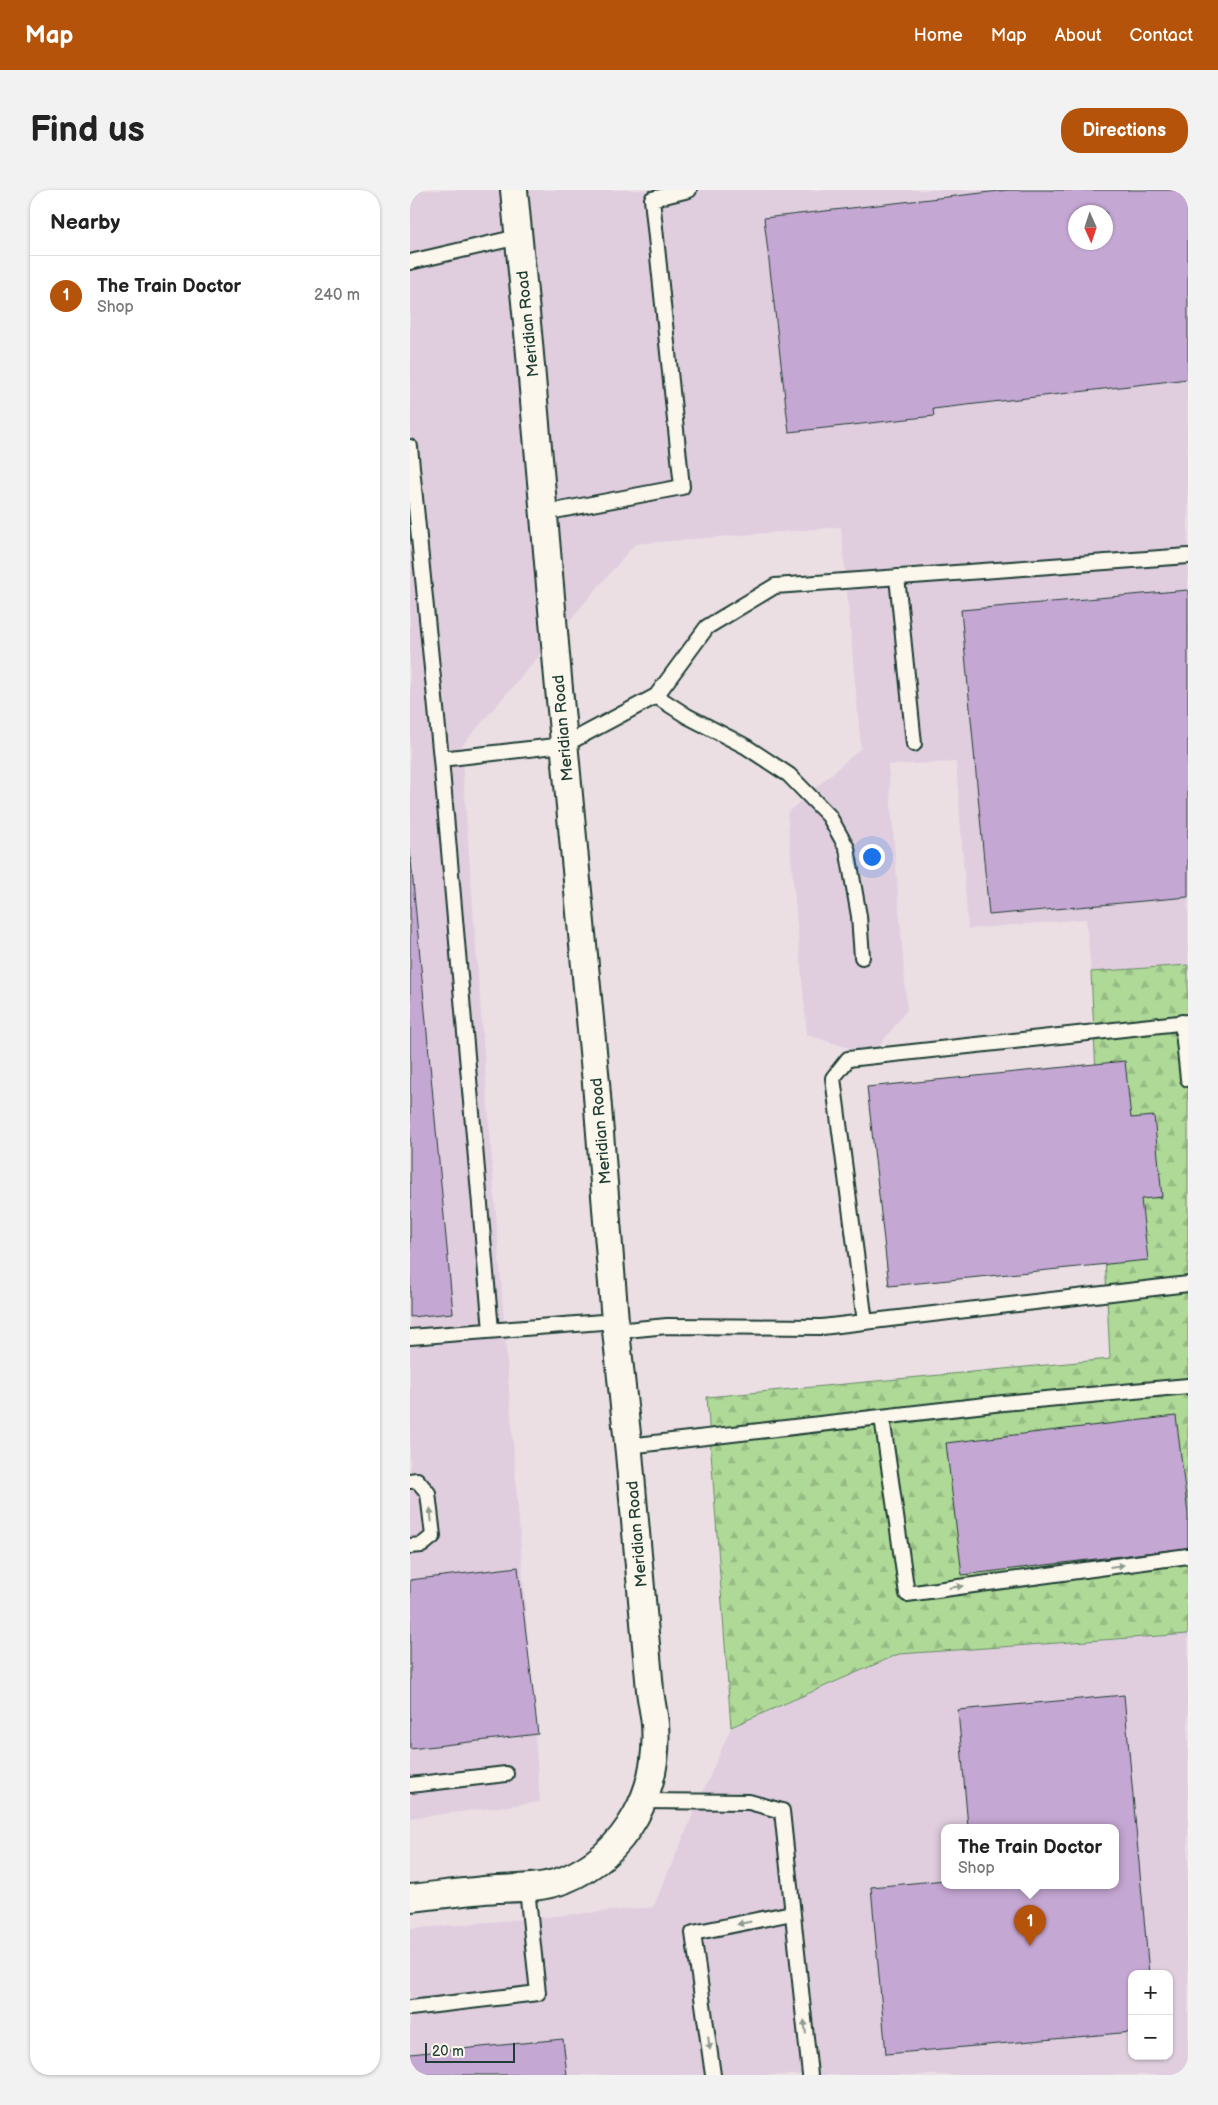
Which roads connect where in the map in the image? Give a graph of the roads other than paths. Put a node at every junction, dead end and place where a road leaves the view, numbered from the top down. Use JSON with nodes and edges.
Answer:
{"nodes":[{"id":1,"x":514,"y":190,"type":"edge"},
{"id":2,"x":689,"y":190,"type":"edge"},
{"id":3,"x":518,"y":236,"type":"junction"},
{"id":4,"x":410,"y":262,"type":"edge"},
{"id":5,"x":410,"y":448,"type":"edge"},
{"id":6,"x":544,"y":513,"type":"junction"},
{"id":7,"x":1188,"y":556,"type":"edge"},
{"id":8,"x":897,"y":577,"type":"junction"},
{"id":9,"x":656,"y":696,"type":"junction"},
{"id":10,"x":914,"y":744,"type":"dead end"},
{"id":11,"x":564,"y":745,"type":"junction"},
{"id":12,"x":441,"y":759,"type":"junction"},
{"id":13,"x":862,"y":956,"type":"dead end"},
{"id":14,"x":1185,"y":1022,"type":"edge"},
{"id":15,"x":1188,"y":1079,"type":"edge"},
{"id":16,"x":1188,"y":1284,"type":"edge"},
{"id":17,"x":865,"y":1322,"type":"junction"},
{"id":18,"x":616,"y":1326,"type":"junction"},
{"id":19,"x":491,"y":1330,"type":"junction"},
{"id":20,"x":410,"y":1337,"type":"edge"},
{"id":21,"x":1188,"y":1386,"type":"edge"},
{"id":22,"x":882,"y":1417,"type":"junction"},
{"id":23,"x":628,"y":1446,"type":"junction"},
{"id":24,"x":410,"y":1480,"type":"edge"},
{"id":25,"x":410,"y":1546,"type":"edge"},
{"id":26,"x":1188,"y":1556,"type":"edge"},
{"id":27,"x":506,"y":1774,"type":"dead end"},
{"id":28,"x":410,"y":1785,"type":"edge"},
{"id":29,"x":644,"y":1801,"type":"junction"},
{"id":30,"x":527,"y":1889,"type":"junction"},
{"id":31,"x":410,"y":1898,"type":"edge"},
{"id":32,"x":792,"y":1913,"type":"junction"},
{"id":33,"x":410,"y":2008,"type":"edge"},
{"id":34,"x":713,"y":2075,"type":"edge"},
{"id":35,"x":810,"y":2075,"type":"edge"}],
"edges":[{"from":1,"to":3,"type":"street","name":"Meridian Road"},
{"from":2,"to":6,"type":"lane"},
{"from":3,"to":4,"type":"lane"},
{"from":3,"to":6,"type":"street","name":"Meridian Road"},
{"from":5,"to":12,"type":"lane"},
{"from":6,"to":11,"type":"street","name":"Meridian Road"},
{"from":7,"to":8,"type":"lane"},
{"from":8,"to":9,"type":"lane"},
{"from":8,"to":10,"type":"lane"},
{"from":9,"to":11,"type":"lane"},
{"from":9,"to":13,"type":"lane"},
{"from":11,"to":12,"type":"lane"},
{"from":11,"to":18,"type":"street","name":"Meridian Road"},
{"from":12,"to":19,"type":"lane"},
{"from":14,"to":15,"type":"lane"},
{"from":14,"to":17,"type":"lane"},
{"from":16,"to":17,"type":"lane"},
{"from":17,"to":18,"type":"lane"},
{"from":18,"to":19,"type":"lane"},
{"from":18,"to":23,"type":"street","name":"Meridian Road"},
{"from":19,"to":20,"type":"lane"},
{"from":21,"to":22,"type":"lane"},
{"from":22,"to":23,"type":"lane"},
{"from":22,"to":26,"type":"lane","one_way":true},
{"from":23,"to":29,"type":"street","name":"Meridian Road"},
{"from":25,"to":24,"type":"lane","one_way":true},
{"from":27,"to":28,"type":"lane"},
{"from":29,"to":30,"type":"street","name":"Meridian Road"},
{"from":29,"to":32,"type":"lane"},
{"from":30,"to":31,"type":"street","name":"Meridian Road"},
{"from":30,"to":33,"type":"lane"},
{"from":32,"to":34,"type":"lane","one_way":true},
{"from":35,"to":32,"type":"lane","one_way":true}]}
